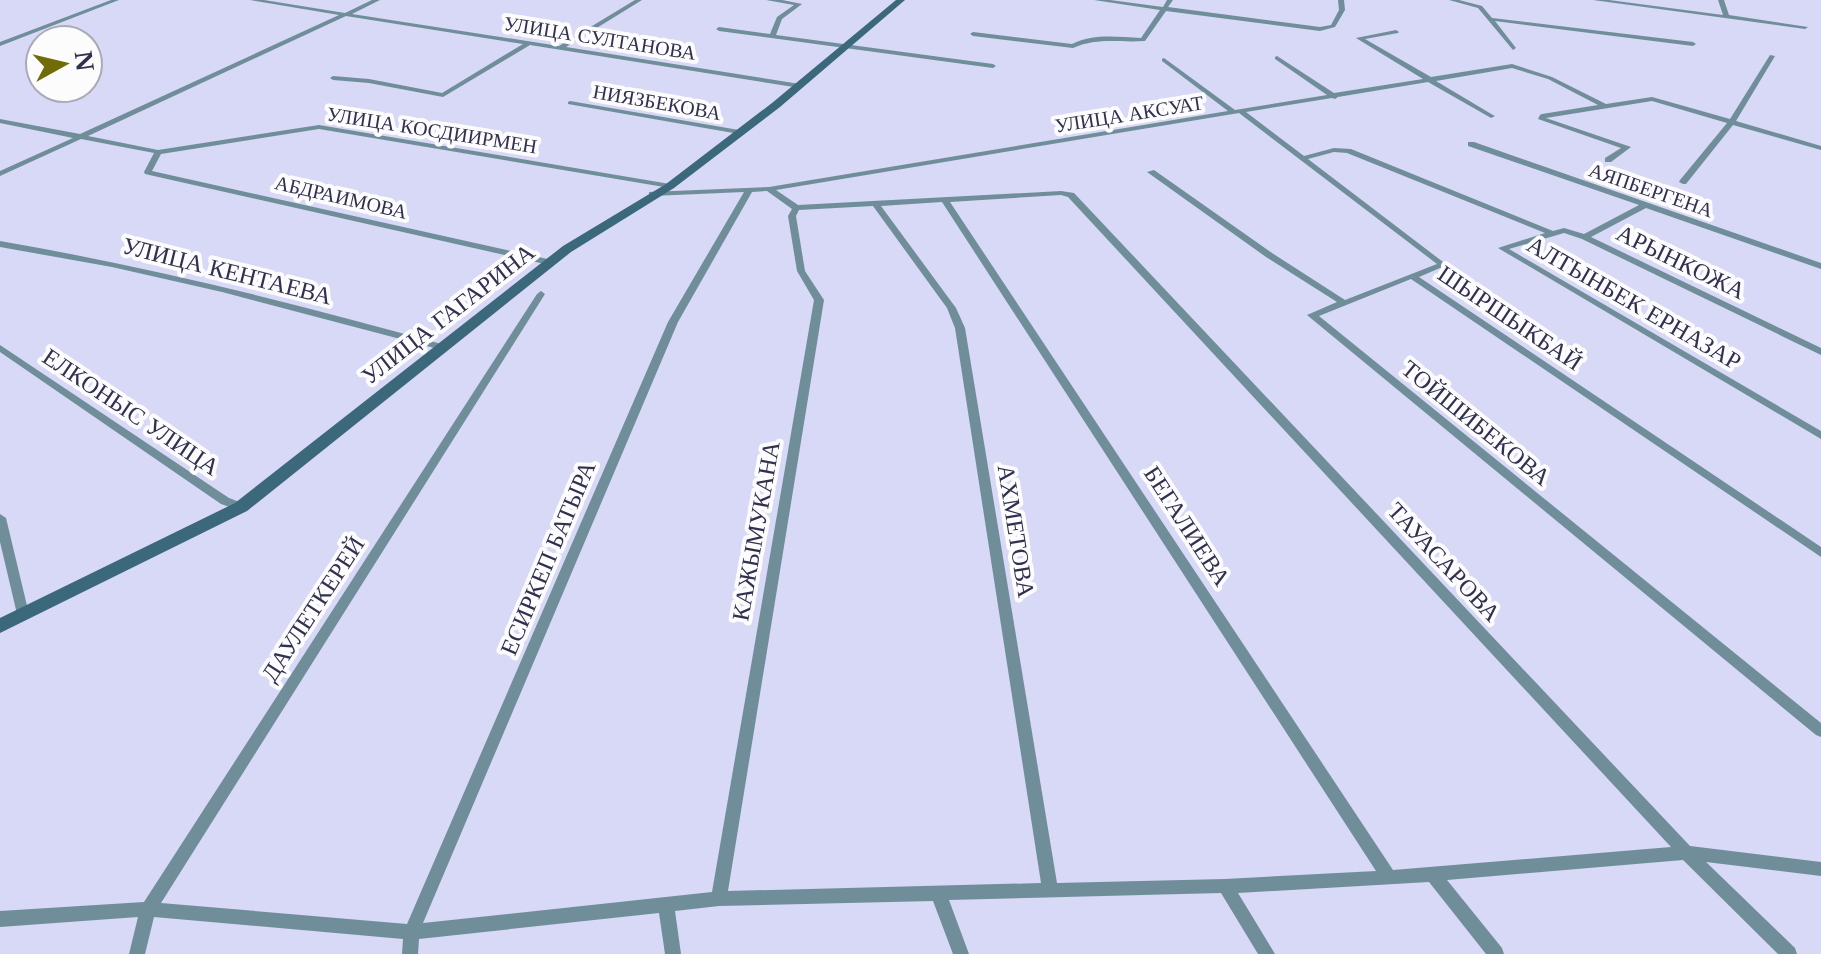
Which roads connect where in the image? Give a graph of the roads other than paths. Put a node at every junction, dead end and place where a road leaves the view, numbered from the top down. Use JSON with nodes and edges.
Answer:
{"nodes":[{"id":1,"x":116,"y":0,"type":"edge"},
{"id":2,"x":253,"y":0,"type":"edge"},
{"id":3,"x":377,"y":0,"type":"edge"},
{"id":4,"x":639,"y":0,"type":"edge"},
{"id":5,"x":769,"y":0,"type":"edge"},
{"id":6,"x":901,"y":0,"type":"edge"},
{"id":7,"x":1097,"y":0,"type":"edge"},
{"id":8,"x":1170,"y":0,"type":"edge"},
{"id":9,"x":1341,"y":0,"type":"edge"},
{"id":10,"x":1452,"y":0,"type":"edge"},
{"id":11,"x":1596,"y":0,"type":"edge"},
{"id":12,"x":1721,"y":0,"type":"edge"},
{"id":13,"x":1165,"y":8,"type":"junction"},
{"id":14,"x":347,"y":14,"type":"junction"},
{"id":15,"x":1727,"y":17,"type":"junction"},
{"id":16,"x":1489,"y":19,"type":"junction"},
{"id":17,"x":1805,"y":27,"type":"dead end"},
{"id":18,"x":719,"y":29,"type":"dead end"},
{"id":19,"x":1396,"y":32,"type":"dead end"},
{"id":20,"x":973,"y":34,"type":"dead end"},
{"id":21,"x":773,"y":35,"type":"junction"},
{"id":22,"x":529,"y":43,"type":"junction"},
{"id":23,"x":0,"y":44,"type":"edge"},
{"id":24,"x":1693,"y":44,"type":"dead end"},
{"id":25,"x":849,"y":45,"type":"junction"},
{"id":26,"x":561,"y":48,"type":"junction"},
{"id":27,"x":1513,"y":48,"type":"dead end"},
{"id":28,"x":1772,"y":56,"type":"dead end"},
{"id":29,"x":1277,"y":58,"type":"dead end"},
{"id":30,"x":1164,"y":60,"type":"dead end"},
{"id":31,"x":993,"y":66,"type":"dead end"},
{"id":32,"x":333,"y":78,"type":"dead end"},
{"id":33,"x":1430,"y":81,"type":"junction"},
{"id":34,"x":800,"y":86,"type":"junction"},
{"id":35,"x":1335,"y":97,"type":"junction"},
{"id":36,"x":570,"y":103,"type":"dead end"},
{"id":37,"x":1603,"y":105,"type":"junction"},
{"id":38,"x":1239,"y":112,"type":"junction"},
{"id":39,"x":1491,"y":116,"type":"dead end"},
{"id":40,"x":0,"y":121,"type":"edge"},
{"id":41,"x":1731,"y":123,"type":"junction"},
{"id":42,"x":739,"y":132,"type":"junction"},
{"id":43,"x":80,"y":136,"type":"junction"},
{"id":44,"x":1471,"y":144,"type":"dead end"},
{"id":45,"x":1821,"y":148,"type":"edge"},
{"id":46,"x":158,"y":152,"type":"junction"},
{"id":47,"x":1303,"y":158,"type":"junction"},
{"id":48,"x":1608,"y":160,"type":"dead end"},
{"id":49,"x":1151,"y":172,"type":"dead end"},
{"id":50,"x":0,"y":174,"type":"edge"},
{"id":51,"x":1683,"y":182,"type":"dead end"},
{"id":52,"x":670,"y":186,"type":"junction"},
{"id":53,"x":769,"y":189,"type":"junction"},
{"id":54,"x":749,"y":190,"type":"junction"},
{"id":55,"x":652,"y":194,"type":"junction"},
{"id":56,"x":945,"y":200,"type":"junction"},
{"id":57,"x":875,"y":203,"type":"junction"},
{"id":58,"x":1645,"y":205,"type":"junction"},
{"id":59,"x":796,"y":208,"type":"junction"},
{"id":60,"x":1552,"y":233,"type":"junction"},
{"id":61,"x":1585,"y":237,"type":"junction"},
{"id":62,"x":0,"y":244,"type":"edge"},
{"id":63,"x":549,"y":262,"type":"junction"},
{"id":64,"x":1821,"y":266,"type":"edge"},
{"id":65,"x":1412,"y":276,"type":"junction"},
{"id":66,"x":541,"y":294,"type":"dead end"},
{"id":67,"x":1344,"y":303,"type":"junction"},
{"id":68,"x":442,"y":347,"type":"junction"},
{"id":69,"x":0,"y":348,"type":"edge"},
{"id":70,"x":1821,"y":352,"type":"edge"},
{"id":71,"x":1821,"y":436,"type":"edge"},
{"id":72,"x":241,"y":507,"type":"junction"},
{"id":73,"x":0,"y":518,"type":"edge"},
{"id":74,"x":1821,"y":553,"type":"edge"},
{"id":75,"x":23,"y":614,"type":"junction"},
{"id":76,"x":0,"y":626,"type":"edge"},
{"id":77,"x":1821,"y":731,"type":"edge"},
{"id":78,"x":1686,"y":853,"type":"junction"},
{"id":79,"x":1821,"y":869,"type":"edge"},
{"id":80,"x":1432,"y":874,"type":"junction"},
{"id":81,"x":1389,"y":878,"type":"junction"},
{"id":82,"x":1225,"y":886,"type":"junction"},
{"id":83,"x":1050,"y":890,"type":"junction"},
{"id":84,"x":938,"y":892,"type":"junction"},
{"id":85,"x":719,"y":899,"type":"junction"},
{"id":86,"x":666,"y":905,"type":"junction"},
{"id":87,"x":148,"y":909,"type":"junction"},
{"id":88,"x":0,"y":919,"type":"edge"},
{"id":89,"x":411,"y":932,"type":"junction"},
{"id":90,"x":137,"y":954,"type":"edge"},
{"id":91,"x":410,"y":954,"type":"edge"},
{"id":92,"x":673,"y":954,"type":"edge"},
{"id":93,"x":961,"y":954,"type":"edge"},
{"id":94,"x":1267,"y":954,"type":"edge"},
{"id":95,"x":1496,"y":954,"type":"edge"},
{"id":96,"x":1789,"y":954,"type":"edge"}],
"edges":[{"from":1,"to":23,"type":"street"},
{"from":2,"to":14,"type":"street","name":"УЛИЦА СУЛТАНОВА"},
{"from":3,"to":14,"type":"street"},
{"from":4,"to":26,"type":"street"},
{"from":5,"to":21,"type":"street"},
{"from":6,"to":25,"type":"main road","name":"УЛИЦА ГАГАРИНА"},
{"from":7,"to":13,"type":"street"},
{"from":8,"to":13,"type":"street"},
{"from":9,"to":13,"type":"street"},
{"from":10,"to":16,"type":"street"},
{"from":11,"to":15,"type":"street"},
{"from":12,"to":15,"type":"street"},
{"from":13,"to":20,"type":"street"},
{"from":14,"to":22,"type":"street","name":"УЛИЦА СУЛТАНОВА"},
{"from":14,"to":43,"type":"street"},
{"from":15,"to":17,"type":"street"},
{"from":16,"to":24,"type":"street"},
{"from":16,"to":27,"type":"street"},
{"from":18,"to":21,"type":"street"},
{"from":19,"to":33,"type":"street"},
{"from":21,"to":25,"type":"street"},
{"from":22,"to":26,"type":"street","name":"УЛИЦА СУЛТАНОВА"},
{"from":22,"to":32,"type":"street"},
{"from":25,"to":31,"type":"street"},
{"from":25,"to":34,"type":"main road","name":"УЛИЦА ГАГАРИНА"},
{"from":26,"to":34,"type":"street","name":"УЛИЦА СУЛТАНОВА"},
{"from":28,"to":41,"type":"street"},
{"from":29,"to":35,"type":"street"},
{"from":30,"to":38,"type":"street","name":"ШЫРШЫКБАЙ"},
{"from":33,"to":35,"type":"street","name":"УЛИЦА АКСУАТ"},
{"from":33,"to":37,"type":"street","name":"УЛИЦА АКСУАТ"},
{"from":33,"to":39,"type":"street"},
{"from":34,"to":42,"type":"main road","name":"УЛИЦА ГАГАРИНА"},
{"from":35,"to":38,"type":"street","name":"УЛИЦА АКСУАТ"},
{"from":36,"to":42,"type":"street","name":"НИЯЗБЕКОВА"},
{"from":37,"to":41,"type":"street"},
{"from":37,"to":48,"type":"street"},
{"from":38,"to":47,"type":"street","name":"ШЫРШЫКБАЙ"},
{"from":38,"to":53,"type":"street","name":"УЛИЦА АКСУАТ"},
{"from":40,"to":43,"type":"street","name":"УЛИЦА КОСДИИРМЕН"},
{"from":41,"to":45,"type":"street"},
{"from":41,"to":51,"type":"street"},
{"from":42,"to":52,"type":"main road","name":"УЛИЦА ГАГАРИНА"},
{"from":43,"to":46,"type":"street","name":"УЛИЦА КОСДИИРМЕН"},
{"from":43,"to":50,"type":"street"},
{"from":44,"to":58,"type":"street","name":"АЯПБЕРГЕНА"},
{"from":46,"to":52,"type":"street","name":"УЛИЦА КОСДИИРМЕН"},
{"from":46,"to":63,"type":"street","name":"АБДРАИМОВА"},
{"from":47,"to":60,"type":"street"},
{"from":47,"to":65,"type":"street","name":"ШЫРШЫКБАЙ"},
{"from":49,"to":67,"type":"street"},
{"from":52,"to":55,"type":"main road","name":"УЛИЦА ГАГАРИНА"},
{"from":53,"to":54,"type":"street","name":"УЛИЦА АКСУАТ"},
{"from":53,"to":59,"type":"street"},
{"from":54,"to":55,"type":"street","name":"УЛИЦА АКСУАТ"},
{"from":54,"to":89,"type":"street","name":"ЕСИРКЕП БАТЫРА"},
{"from":55,"to":63,"type":"main road","name":"УЛИЦА ГАГАРИНА"},
{"from":56,"to":57,"type":"street"},
{"from":56,"to":78,"type":"street","name":"ТАУАСАРОВА"},
{"from":56,"to":81,"type":"street","name":"БЕГАЛИЕВА"},
{"from":57,"to":59,"type":"street"},
{"from":57,"to":83,"type":"street","name":"АХМЕТОВА"},
{"from":58,"to":61,"type":"street","name":"АРЫНКОЖА"},
{"from":58,"to":64,"type":"street","name":"АЯПБЕРГЕНА"},
{"from":59,"to":85,"type":"street","name":"КАЖЫМУКАНА"},
{"from":60,"to":61,"type":"street","name":"АЛТЫНБЕК ЕРНАЗАР"},
{"from":60,"to":71,"type":"street","name":"АЛТЫНБЕК ЕРНАЗАР"},
{"from":61,"to":70,"type":"street","name":"АРЫНКОЖА"},
{"from":62,"to":68,"type":"street","name":"УЛИЦА КЕНТАЕВА"},
{"from":63,"to":68,"type":"main road","name":"УЛИЦА ГАГАРИНА"},
{"from":65,"to":67,"type":"street"},
{"from":65,"to":74,"type":"street","name":"ШЫРШЫКБАЙ"},
{"from":66,"to":87,"type":"street","name":"ДАУЛЕТКЕРЕЙ"},
{"from":67,"to":77,"type":"street","name":"ТОЙШИБЕКОВА"},
{"from":68,"to":72,"type":"main road","name":"УЛИЦА ГАГАРИНА"},
{"from":69,"to":72,"type":"street","name":"ЕЛКОНЫС УЛИЦА"},
{"from":72,"to":75,"type":"main road","name":"УЛИЦА ГАГАРИНА"},
{"from":73,"to":75,"type":"street"},
{"from":75,"to":76,"type":"main road","name":"УЛИЦА ГАГАРИНА"},
{"from":78,"to":79,"type":"street"},
{"from":78,"to":80,"type":"street"},
{"from":78,"to":96,"type":"street","name":"ТАУАСАРОВА"},
{"from":80,"to":81,"type":"street"},
{"from":80,"to":95,"type":"street"},
{"from":81,"to":82,"type":"street"},
{"from":82,"to":83,"type":"street"},
{"from":82,"to":94,"type":"street"},
{"from":83,"to":84,"type":"street"},
{"from":84,"to":85,"type":"street"},
{"from":84,"to":93,"type":"street"},
{"from":85,"to":86,"type":"street"},
{"from":86,"to":89,"type":"street"},
{"from":86,"to":92,"type":"street"},
{"from":87,"to":88,"type":"street"},
{"from":87,"to":89,"type":"street"},
{"from":87,"to":90,"type":"street","name":"ДАУЛЕТКЕРЕЙ"},
{"from":89,"to":91,"type":"street","name":"ЕСИРКЕП БАТЫРА"}]}
